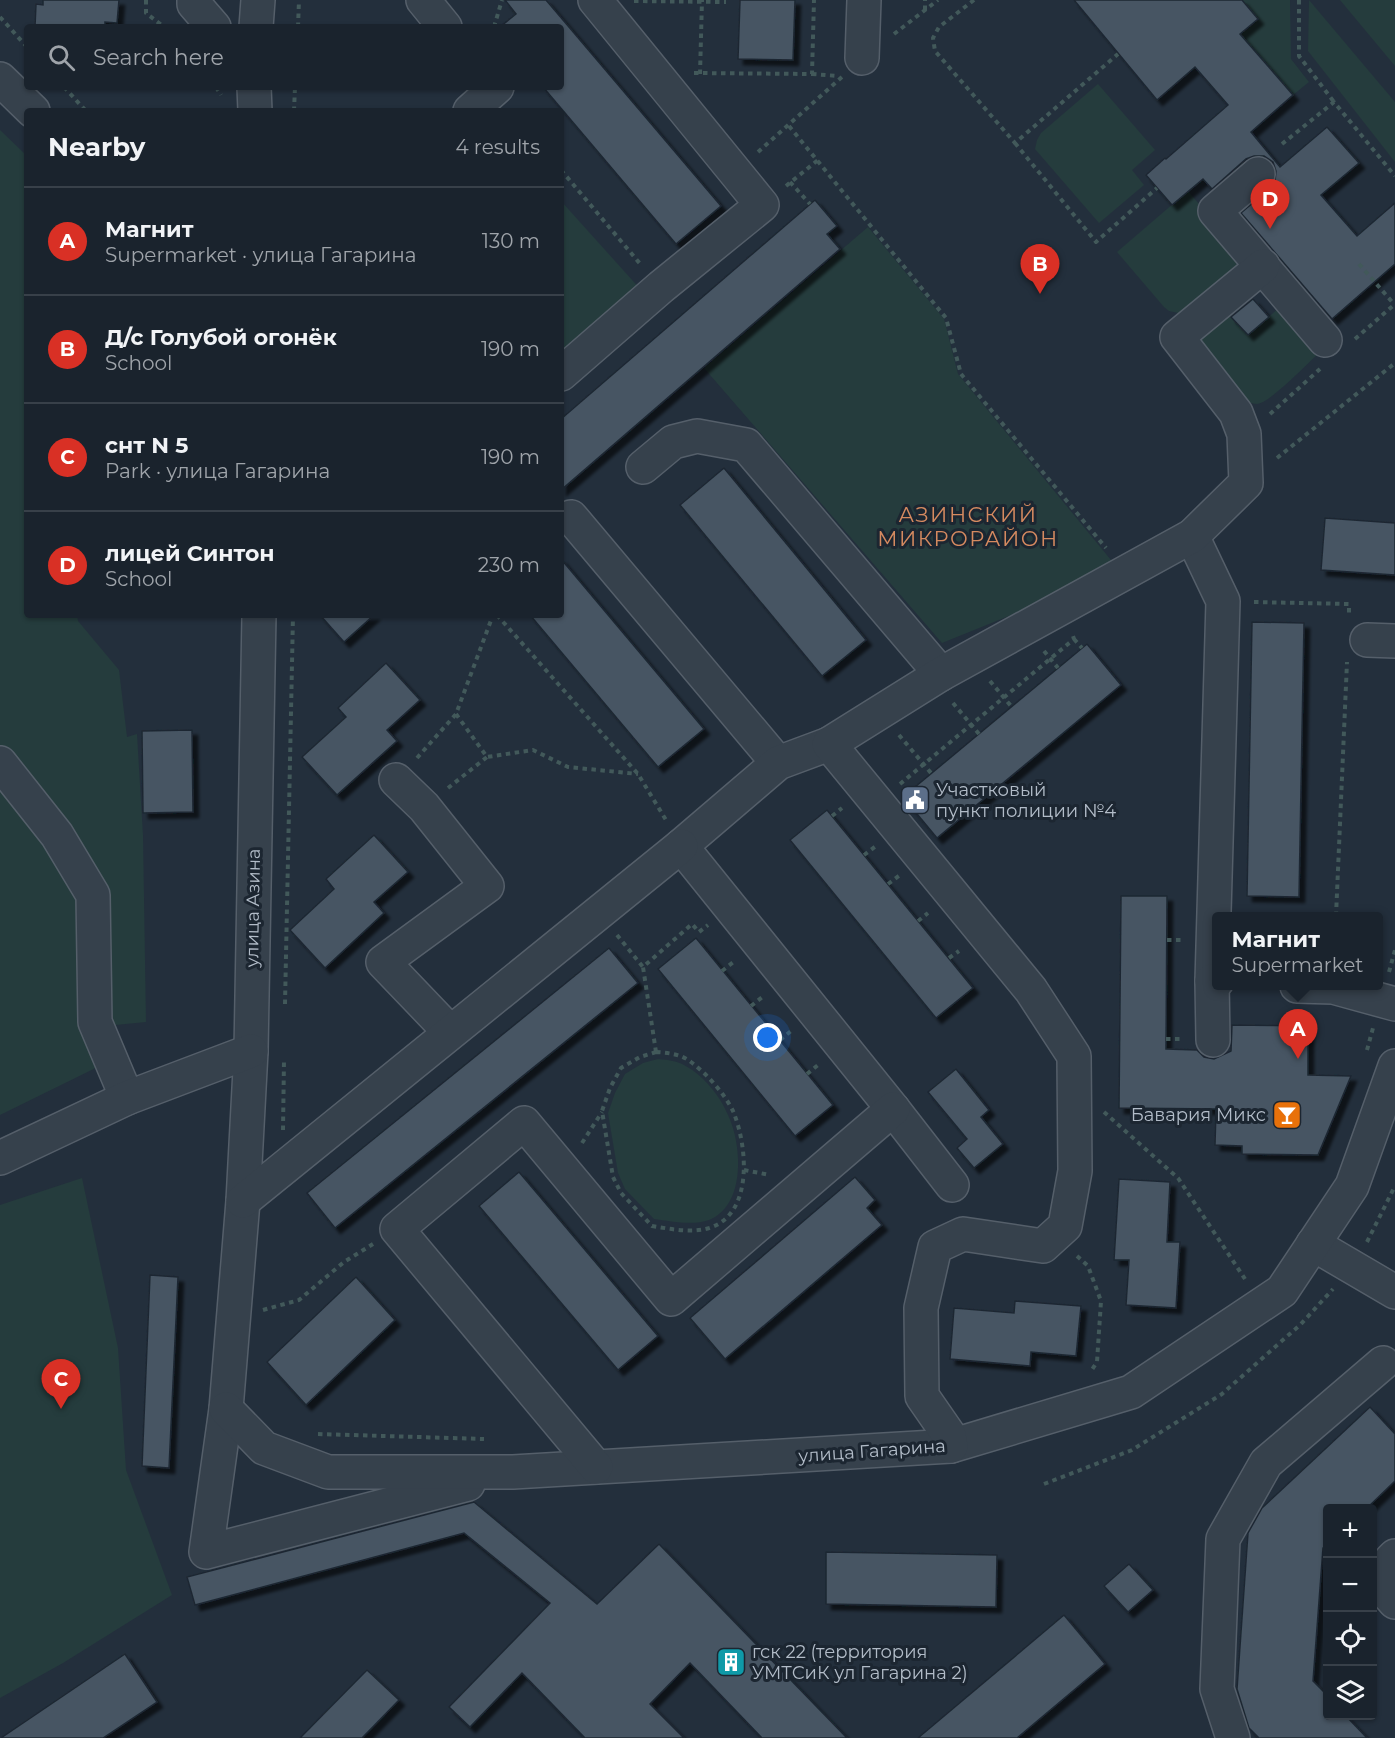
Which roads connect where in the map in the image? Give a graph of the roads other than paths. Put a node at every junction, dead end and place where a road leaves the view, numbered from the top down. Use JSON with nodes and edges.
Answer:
{"nodes":[{"id":1,"x":194,"y":0,"type":"edge"},
{"id":2,"x":258,"y":0,"type":"edge"},
{"id":3,"x":423,"y":0,"type":"edge"},
{"id":4,"x":596,"y":0,"type":"edge"},
{"id":5,"x":864,"y":0,"type":"edge"},
{"id":6,"x":211,"y":24,"type":"edge"},
{"id":7,"x":256,"y":24,"type":"edge"},
{"id":8,"x":443,"y":24,"type":"edge"},
{"id":9,"x":852,"y":67,"type":"road end"},
{"id":10,"x":0,"y":78,"type":"edge"},
{"id":11,"x":254,"y":90,"type":"edge"},
{"id":12,"x":493,"y":90,"type":"edge"},
{"id":13,"x":30,"y":108,"type":"edge"},
{"id":14,"x":255,"y":108,"type":"edge"},
{"id":15,"x":473,"y":108,"type":"edge"},
{"id":16,"x":1258,"y":174,"type":"dead end"},
{"id":17,"x":1263,"y":266,"type":"junction"},
{"id":18,"x":1325,"y":340,"type":"dead end"},
{"id":19,"x":564,"y":371,"type":"edge"},
{"id":20,"x":643,"y":467,"type":"dead end"},
{"id":21,"x":571,"y":517,"type":"dead end"},
{"id":22,"x":1192,"y":536,"type":"junction"},
{"id":23,"x":259,"y":618,"type":"edge"},
{"id":24,"x":937,"y":677,"type":"junction"},
{"id":25,"x":829,"y":744,"type":"junction"},
{"id":26,"x":0,"y":763,"type":"edge"},
{"id":27,"x":778,"y":763,"type":"junction"},
{"id":28,"x":396,"y":780,"type":"road end"},
{"id":29,"x":681,"y":846,"type":"junction"},
{"id":30,"x":1216,"y":912,"type":"edge"},
{"id":31,"x":1215,"y":990,"type":"edge"},
{"id":32,"x":1344,"y":990,"type":"edge"},
{"id":33,"x":1388,"y":1002,"type":"edge"},
{"id":34,"x":450,"y":1032,"type":"junction"},
{"id":35,"x":1213,"y":1040,"type":"dead end"},
{"id":36,"x":251,"y":1051,"type":"junction"},
{"id":37,"x":1380,"y":1060,"type":"edge"},
{"id":38,"x":128,"y":1098,"type":"junction"},
{"id":39,"x":893,"y":1108,"type":"junction"},
{"id":40,"x":4,"y":1147,"type":"edge"},
{"id":41,"x":952,"y":1185,"type":"dead end"},
{"id":42,"x":243,"y":1201,"type":"junction"},
{"id":43,"x":1313,"y":1244,"type":"junction"},
{"id":44,"x":1395,"y":1292,"type":"edge"},
{"id":45,"x":1391,"y":1362,"type":"edge"},
{"id":46,"x":226,"y":1409,"type":"junction"},
{"id":47,"x":951,"y":1446,"type":"junction"},
{"id":48,"x":596,"y":1467,"type":"junction"},
{"id":49,"x":513,"y":1472,"type":"junction"},
{"id":50,"x":1395,"y":1556,"type":"edge"},
{"id":51,"x":1395,"y":1602,"type":"edge"},
{"id":52,"x":1233,"y":1738,"type":"edge"}],
"edges":[{"from":1,"to":6,"type":"street"},
{"from":2,"to":7,"type":"street"},
{"from":3,"to":8,"type":"street"},
{"from":4,"to":19,"type":"street"},
{"from":5,"to":9,"type":"street"},
{"from":10,"to":13,"type":"street"},
{"from":11,"to":14,"type":"street"},
{"from":12,"to":15,"type":"street"},
{"from":16,"to":17,"type":"street"},
{"from":17,"to":18,"type":"street"},
{"from":17,"to":22,"type":"street"},
{"from":20,"to":24,"type":"street"},
{"from":21,"to":27,"type":"street"},
{"from":22,"to":24,"type":"street"},
{"from":22,"to":30,"type":"street"},
{"from":23,"to":36,"type":"street","name":"улица Азина"},
{"from":24,"to":25,"type":"street"},
{"from":25,"to":27,"type":"street"},
{"from":25,"to":47,"type":"street"},
{"from":26,"to":38,"type":"street"},
{"from":27,"to":29,"type":"street"},
{"from":28,"to":34,"type":"street"},
{"from":29,"to":34,"type":"street"},
{"from":29,"to":39,"type":"street"},
{"from":31,"to":35,"type":"street"},
{"from":32,"to":33,"type":"street"},
{"from":34,"to":42,"type":"street"},
{"from":36,"to":38,"type":"street"},
{"from":36,"to":42,"type":"street","name":"улица Азина"},
{"from":37,"to":43,"type":"street","name":"улица Гагарина"},
{"from":38,"to":40,"type":"street"},
{"from":39,"to":41,"type":"street"},
{"from":39,"to":48,"type":"street"},
{"from":42,"to":46,"type":"street","name":"улица Азина"},
{"from":43,"to":44,"type":"street"},
{"from":43,"to":47,"type":"street","name":"улица Гагарина"},
{"from":45,"to":52,"type":"street"},
{"from":46,"to":49,"type":"street","name":"улица Гагарина"},
{"from":46,"to":49,"type":"street","name":"улица Азина"},
{"from":47,"to":48,"type":"street","name":"улица Гагарина"},
{"from":48,"to":49,"type":"street","name":"улица Гагарина"},
{"from":50,"to":51,"type":"street"}]}
